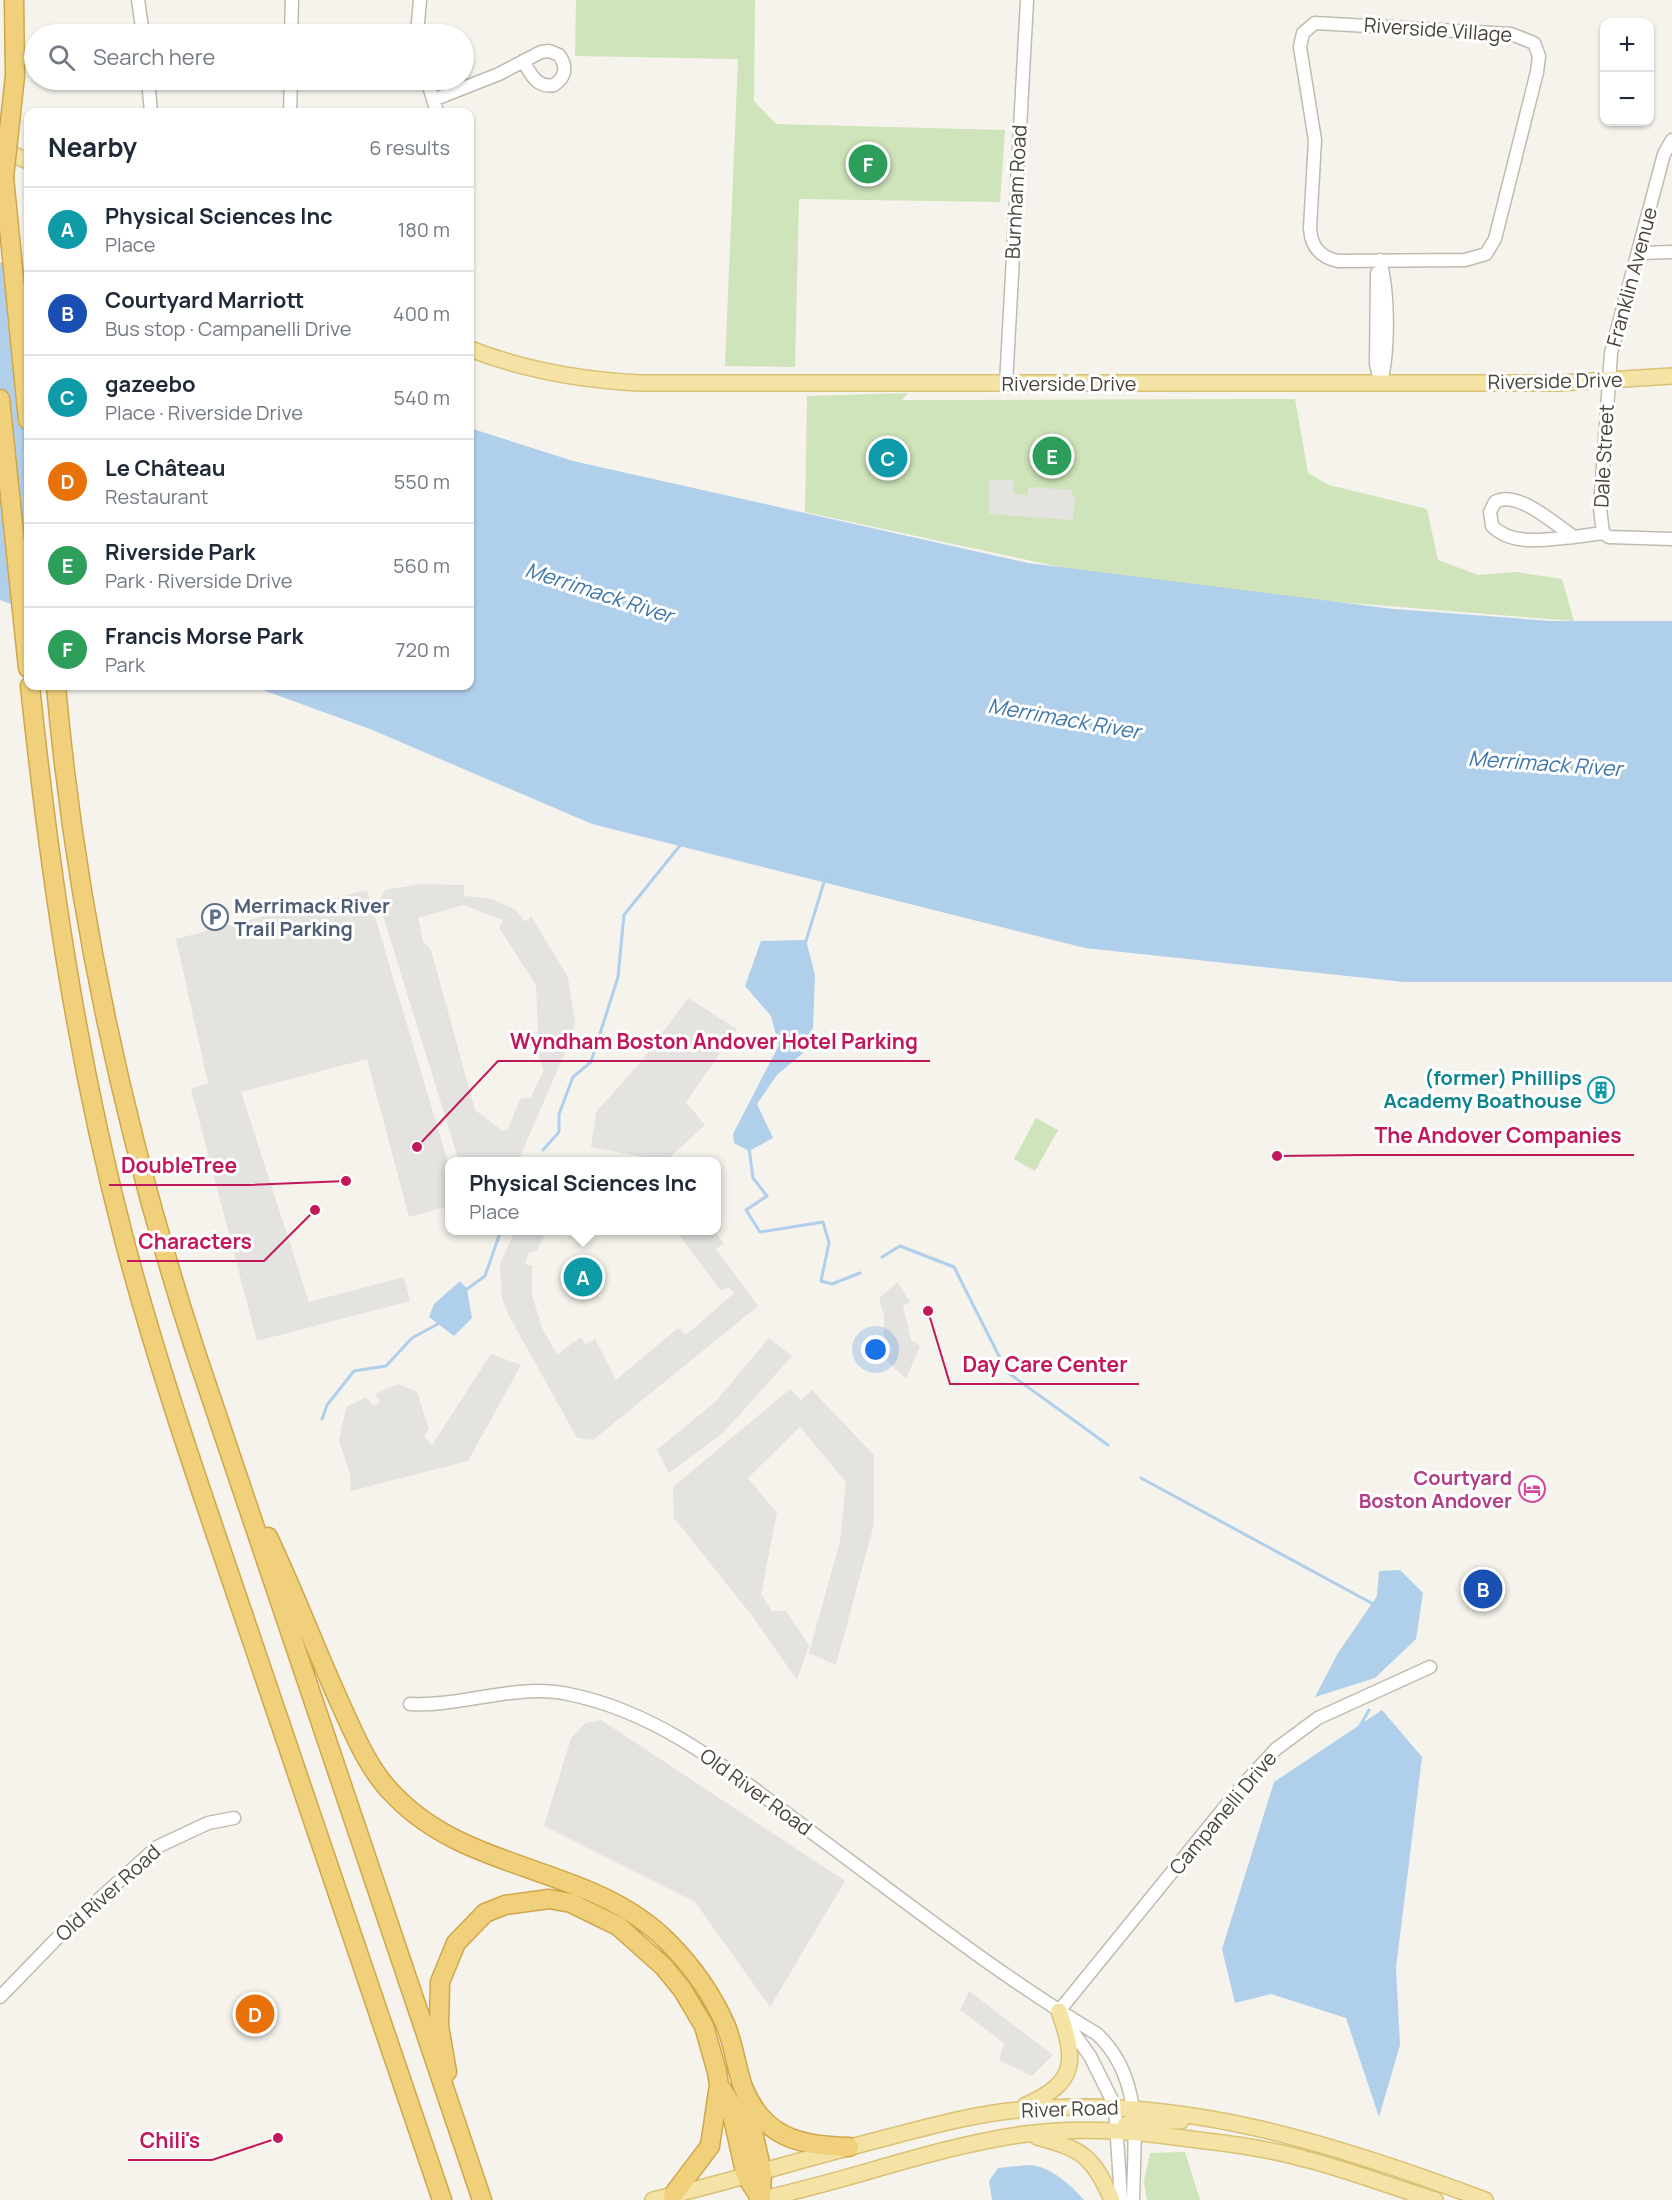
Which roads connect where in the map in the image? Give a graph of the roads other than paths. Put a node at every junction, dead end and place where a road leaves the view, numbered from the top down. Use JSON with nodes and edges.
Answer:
{"nodes":[{"id":1,"x":14,"y":0,"type":"edge"},
{"id":2,"x":138,"y":0,"type":"edge"},
{"id":3,"x":292,"y":0,"type":"edge"},
{"id":4,"x":420,"y":0,"type":"edge"},
{"id":5,"x":1027,"y":0,"type":"edge"},
{"id":6,"x":142,"y":24,"type":"edge"},
{"id":7,"x":291,"y":24,"type":"edge"},
{"id":8,"x":418,"y":24,"type":"edge"},
{"id":9,"x":523,"y":61,"type":"dead end"},
{"id":10,"x":474,"y":86,"type":"edge"},
{"id":11,"x":149,"y":90,"type":"edge"},
{"id":12,"x":291,"y":90,"type":"edge"},
{"id":13,"x":431,"y":90,"type":"edge"},
{"id":14,"x":466,"y":90,"type":"edge"},
{"id":15,"x":435,"y":106,"type":"edge"},
{"id":16,"x":151,"y":108,"type":"edge"},
{"id":17,"x":290,"y":108,"type":"edge"},
{"id":18,"x":0,"y":139,"type":"edge"},
{"id":19,"x":1672,"y":140,"type":"edge"},
{"id":20,"x":0,"y":149,"type":"edge"},
{"id":21,"x":24,"y":159,"type":"edge"},
{"id":22,"x":4,"y":177,"type":"junction"},
{"id":23,"x":1672,"y":252,"type":"edge"},
{"id":24,"x":1639,"y":253,"type":"junction"},
{"id":25,"x":1380,"y":260,"type":"junction"},
{"id":26,"x":474,"y":350,"type":"edge"},
{"id":27,"x":1672,"y":376,"type":"edge"},
{"id":28,"x":24,"y":380,"type":"edge"},
{"id":29,"x":1607,"y":381,"type":"junction"},
{"id":30,"x":1381,"y":383,"type":"junction"},
{"id":31,"x":1006,"y":384,"type":"junction"},
{"id":32,"x":0,"y":399,"type":"edge"},
{"id":33,"x":1602,"y":532,"type":"junction"},
{"id":34,"x":1574,"y":537,"type":"junction"},
{"id":35,"x":1672,"y":539,"type":"edge"},
{"id":36,"x":24,"y":630,"type":"edge"},
{"id":37,"x":56,"y":690,"type":"edge"},
{"id":38,"x":31,"y":691,"type":"edge"},
{"id":39,"x":231,"y":1457,"type":"junction"},
{"id":40,"x":1430,"y":1667,"type":"dead end"},
{"id":41,"x":410,"y":1704,"type":"dead end"},
{"id":42,"x":234,"y":1818,"type":"dead end"},
{"id":43,"x":0,"y":1997,"type":"edge"},
{"id":44,"x":1059,"y":2011,"type":"junction"},
{"id":45,"x":719,"y":2085,"type":"junction"},
{"id":46,"x":743,"y":2086,"type":"junction"},
{"id":47,"x":1115,"y":2106,"type":"junction"},
{"id":48,"x":1015,"y":2110,"type":"junction"},
{"id":49,"x":1134,"y":2120,"type":"junction"},
{"id":50,"x":456,"y":2124,"type":"junction"},
{"id":51,"x":1118,"y":2129,"type":"junction"},
{"id":52,"x":1025,"y":2134,"type":"junction"},
{"id":53,"x":849,"y":2147,"type":"junction"},
{"id":54,"x":754,"y":2174,"type":"junction"},
{"id":55,"x":674,"y":2195,"type":"junction"},
{"id":56,"x":442,"y":2200,"type":"edge"},
{"id":57,"x":482,"y":2200,"type":"edge"},
{"id":58,"x":653,"y":2200,"type":"edge"},
{"id":59,"x":759,"y":2200,"type":"edge"},
{"id":60,"x":1112,"y":2200,"type":"edge"},
{"id":61,"x":1120,"y":2200,"type":"edge"},
{"id":62,"x":1132,"y":2200,"type":"edge"},
{"id":63,"x":1435,"y":2200,"type":"edge"},
{"id":64,"x":1485,"y":2200,"type":"edge"}],
"edges":[{"from":1,"to":22,"type":"highway","bridge":true},
{"from":2,"to":6,"type":"street"},
{"from":3,"to":7,"type":"street"},
{"from":4,"to":8,"type":"street"},
{"from":5,"to":31,"type":"street","name":"Burnham Road"},
{"from":9,"to":10,"type":"street"},
{"from":11,"to":16,"type":"street"},
{"from":12,"to":17,"type":"street"},
{"from":13,"to":15,"type":"street"},
{"from":14,"to":15,"type":"street"},
{"from":18,"to":22,"type":"highway","bridge":true},
{"from":19,"to":24,"type":"street","name":"Franklin Avenue"},
{"from":20,"to":21,"type":"main road"},
{"from":22,"to":28,"type":"highway"},
{"from":23,"to":24,"type":"street"},
{"from":24,"to":29,"type":"street","name":"Franklin Avenue"},
{"from":25,"to":25,"type":"street","name":"Riverside Village"},
{"from":25,"to":30,"type":"street"},
{"from":26,"to":31,"type":"main road","name":"Riverside Drive"},
{"from":27,"to":29,"type":"main road","name":"Riverside Drive"},
{"from":29,"to":30,"type":"main road","name":"Riverside Drive"},
{"from":29,"to":33,"type":"street","name":"Dale Street"},
{"from":30,"to":31,"type":"main road","name":"Riverside Drive"},
{"from":32,"to":36,"type":"highway"},
{"from":33,"to":34,"type":"street"},
{"from":33,"to":35,"type":"street","name":"Dale Street"},
{"from":34,"to":34,"type":"street"},
{"from":37,"to":39,"type":"highway"},
{"from":38,"to":56,"type":"highway"},
{"from":39,"to":46,"type":"highway"},
{"from":39,"to":50,"type":"highway"},
{"from":40,"to":44,"type":"street","name":"Campanelli Drive"},
{"from":41,"to":44,"type":"street","name":"Old River Road"},
{"from":42,"to":43,"type":"street","name":"Old River Road"},
{"from":44,"to":47,"type":"street","name":"Old River Road"},
{"from":44,"to":48,"type":"main road"},
{"from":44,"to":49,"type":"street","name":"Old River Road"},
{"from":45,"to":50,"type":"highway"},
{"from":45,"to":54,"type":"highway"},
{"from":45,"to":55,"type":"highway"},
{"from":46,"to":53,"type":"highway"},
{"from":46,"to":54,"type":"highway"},
{"from":47,"to":48,"type":"main road","name":"River Road"},
{"from":47,"to":49,"type":"main road","name":"River Road"},
{"from":47,"to":51,"type":"street","name":"Old River Road"},
{"from":48,"to":53,"type":"main road","name":"River Road"},
{"from":49,"to":51,"type":"main road","name":"River Road"},
{"from":49,"to":62,"type":"street","name":"Old River Road"},
{"from":49,"to":63,"type":"main road","name":"River Road"},
{"from":49,"to":64,"type":"main road","name":"River Road"},
{"from":50,"to":57,"type":"highway"},
{"from":51,"to":52,"type":"main road","name":"River Road"},
{"from":51,"to":61,"type":"street","name":"Old River Road"},
{"from":52,"to":59,"type":"main road","name":"River Road"},
{"from":52,"to":60,"type":"main road"},
{"from":53,"to":54,"type":"main road","name":"River Road"},
{"from":54,"to":55,"type":"main road","name":"River Road"},
{"from":54,"to":59,"type":"highway"},
{"from":55,"to":58,"type":"main road","name":"River Road"}]}
